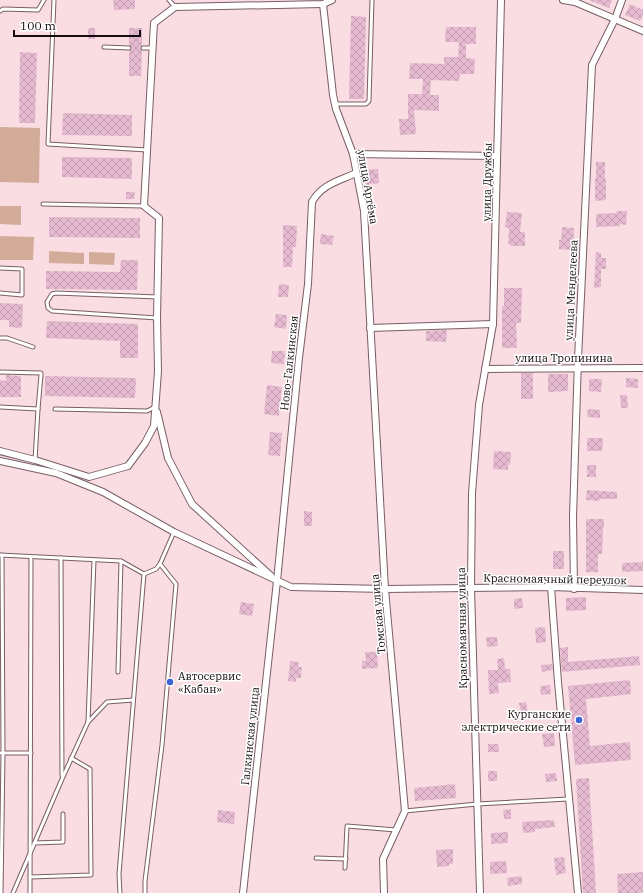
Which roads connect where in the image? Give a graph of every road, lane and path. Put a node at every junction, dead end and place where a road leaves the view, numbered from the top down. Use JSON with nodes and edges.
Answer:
{"nodes":[{"id":1,"x":44,"y":0,"type":"edge"},
{"id":2,"x":54,"y":0,"type":"edge"},
{"id":3,"x":169,"y":0,"type":"edge"},
{"id":4,"x":175,"y":0,"type":"edge"},
{"id":5,"x":332,"y":0,"type":"edge"},
{"id":6,"x":372,"y":0,"type":"edge"},
{"id":7,"x":501,"y":0,"type":"edge"},
{"id":8,"x":563,"y":0,"type":"edge"},
{"id":9,"x":622,"y":0,"type":"edge"},
{"id":10,"x":323,"y":4,"type":"junction"},
{"id":11,"x":175,"y":7,"type":"junction"},
{"id":12,"x":0,"y":11,"type":"edge"},
{"id":13,"x":615,"y":19,"type":"junction"},
{"id":14,"x":643,"y":31,"type":"edge"},
{"id":15,"x":104,"y":48,"type":"dead end"},
{"id":16,"x":129,"y":48,"type":"dead end"},
{"id":17,"x":143,"y":48,"type":"dead end"},
{"id":18,"x":152,"y":48,"type":"junction"},
{"id":19,"x":335,"y":104,"type":"junction"},
{"id":20,"x":147,"y":150,"type":"junction"},
{"id":21,"x":353,"y":154,"type":"junction"},
{"id":22,"x":497,"y":156,"type":"junction"},
{"id":23,"x":356,"y":173,"type":"junction"},
{"id":24,"x":44,"y":204,"type":"dead end"},
{"id":25,"x":144,"y":206,"type":"junction"},
{"id":26,"x":0,"y":268,"type":"edge"},
{"id":27,"x":0,"y":294,"type":"edge"},
{"id":28,"x":158,"y":297,"type":"junction"},
{"id":29,"x":157,"y":318,"type":"junction"},
{"id":30,"x":493,"y":324,"type":"junction"},
{"id":31,"x":370,"y":328,"type":"junction"},
{"id":32,"x":0,"y":338,"type":"edge"},
{"id":33,"x":33,"y":348,"type":"dead end"},
{"id":34,"x":486,"y":366,"type":"junction"},
{"id":35,"x":578,"y":368,"type":"junction"},
{"id":36,"x":643,"y":368,"type":"edge"},
{"id":37,"x":0,"y":372,"type":"edge"},
{"id":38,"x":156,"y":406,"type":"junction"},
{"id":39,"x":0,"y":407,"type":"edge"},
{"id":40,"x":38,"y":409,"type":"junction"},
{"id":41,"x":55,"y":409,"type":"dead end"},
{"id":42,"x":0,"y":451,"type":"edge"},
{"id":43,"x":35,"y":460,"type":"junction"},
{"id":44,"x":0,"y":461,"type":"edge"},
{"id":45,"x":174,"y":532,"type":"junction"},
{"id":46,"x":1,"y":555,"type":"edge"},
{"id":47,"x":32,"y":557,"type":"junction"},
{"id":48,"x":61,"y":558,"type":"junction"},
{"id":49,"x":94,"y":560,"type":"junction"},
{"id":50,"x":121,"y":561,"type":"junction"},
{"id":51,"x":160,"y":564,"type":"junction"},
{"id":52,"x":144,"y":574,"type":"junction"},
{"id":53,"x":277,"y":581,"type":"junction"},
{"id":54,"x":551,"y":587,"type":"junction"},
{"id":55,"x":471,"y":588,"type":"junction"},
{"id":56,"x":385,"y":589,"type":"junction"},
{"id":57,"x":574,"y":589,"type":"junction"},
{"id":58,"x":643,"y":590,"type":"edge"},
{"id":59,"x":118,"y":672,"type":"dead end"},
{"id":60,"x":133,"y":700,"type":"junction"},
{"id":61,"x":88,"y":722,"type":"junction"},
{"id":62,"x":1,"y":753,"type":"edge"},
{"id":63,"x":31,"y":753,"type":"junction"},
{"id":64,"x":71,"y":758,"type":"junction"},
{"id":65,"x":62,"y":779,"type":"junction"},
{"id":66,"x":568,"y":799,"type":"junction"},
{"id":67,"x":477,"y":804,"type":"junction"},
{"id":68,"x":405,"y":811,"type":"junction"},
{"id":69,"x":63,"y":814,"type":"dead end"},
{"id":70,"x":396,"y":830,"type":"junction"},
{"id":71,"x":34,"y":843,"type":"junction"},
{"id":72,"x":30,"y":851,"type":"junction"},
{"id":73,"x":316,"y":858,"type":"dead end"},
{"id":74,"x":346,"y":859,"type":"junction"},
{"id":75,"x":345,"y":868,"type":"dead end"},
{"id":76,"x":30,"y":877,"type":"junction"},
{"id":77,"x":0,"y":893,"type":"edge"},
{"id":78,"x":13,"y":893,"type":"edge"},
{"id":79,"x":30,"y":893,"type":"edge"},
{"id":80,"x":120,"y":893,"type":"edge"},
{"id":81,"x":145,"y":893,"type":"edge"},
{"id":82,"x":243,"y":893,"type":"edge"},
{"id":83,"x":384,"y":893,"type":"edge"},
{"id":84,"x":480,"y":893,"type":"edge"},
{"id":85,"x":578,"y":893,"type":"edge"}],
"edges":[{"from":1,"to":12,"type":"lane"},
{"from":2,"to":20,"type":"lane"},
{"from":3,"to":11,"type":"lane"},
{"from":4,"to":11,"type":"street"},
{"from":5,"to":10,"type":"street"},
{"from":6,"to":19,"type":"lane"},
{"from":7,"to":22,"type":"street","name":"улица Дружбы"},
{"from":8,"to":13,"type":"street"},
{"from":9,"to":13,"type":"street","name":"улица Менделеева"},
{"from":10,"to":11,"type":"street"},
{"from":10,"to":19,"type":"street","name":"улица Артёма"},
{"from":11,"to":18,"type":"street"},
{"from":13,"to":14,"type":"street"},
{"from":13,"to":35,"type":"street","name":"улица Менделеева"},
{"from":15,"to":16,"type":"lane"},
{"from":17,"to":18,"type":"lane"},
{"from":18,"to":20,"type":"street"},
{"from":19,"to":21,"type":"street","name":"улица Артёма"},
{"from":20,"to":25,"type":"street"},
{"from":21,"to":22,"type":"street"},
{"from":21,"to":23,"type":"street","name":"улица Артёма"},
{"from":22,"to":30,"type":"street","name":"улица Дружбы"},
{"from":23,"to":31,"type":"street","name":"улица Артёма"},
{"from":23,"to":53,"type":"street","name":"Ново-Галкинская"},
{"from":24,"to":25,"type":"lane"},
{"from":25,"to":28,"type":"street"},
{"from":26,"to":27,"type":"lane"},
{"from":28,"to":29,"type":"street"},
{"from":28,"to":29,"type":"lane"},
{"from":29,"to":38,"type":"street"},
{"from":30,"to":31,"type":"street"},
{"from":30,"to":34,"type":"street","name":"улица Дружбы"},
{"from":31,"to":56,"type":"street","name":"Томская улица"},
{"from":32,"to":33,"type":"lane"},
{"from":34,"to":35,"type":"street","name":"улица Тропинина"},
{"from":34,"to":55,"type":"street","name":"Красномаячная улица"},
{"from":35,"to":36,"type":"street","name":"улица Тропинина"},
{"from":35,"to":57,"type":"street","name":"улица Менделеева"},
{"from":37,"to":40,"type":"lane"},
{"from":38,"to":41,"type":"lane"},
{"from":38,"to":43,"type":"street"},
{"from":38,"to":53,"type":"street"},
{"from":39,"to":40,"type":"lane"},
{"from":40,"to":43,"type":"lane"},
{"from":42,"to":43,"type":"street"},
{"from":44,"to":45,"type":"street","name":"Красномаячный переулок"},
{"from":45,"to":51,"type":"lane"},
{"from":45,"to":53,"type":"street","name":"Красномаячный переулок"},
{"from":46,"to":47,"type":"lane"},
{"from":46,"to":62,"type":"lane"},
{"from":47,"to":48,"type":"lane"},
{"from":47,"to":63,"type":"lane"},
{"from":48,"to":49,"type":"lane"},
{"from":48,"to":65,"type":"lane"},
{"from":49,"to":50,"type":"lane"},
{"from":49,"to":61,"type":"lane"},
{"from":50,"to":52,"type":"lane"},
{"from":50,"to":59,"type":"lane"},
{"from":51,"to":52,"type":"lane"},
{"from":51,"to":81,"type":"lane"},
{"from":52,"to":60,"type":"lane"},
{"from":53,"to":56,"type":"street","name":"Красномаячный переулок"},
{"from":53,"to":82,"type":"street","name":"Галкинская улица"},
{"from":54,"to":55,"type":"street","name":"Красномаячный переулок"},
{"from":54,"to":57,"type":"street","name":"Красномаячный переулок"},
{"from":54,"to":66,"type":"street"},
{"from":55,"to":56,"type":"street","name":"Красномаячный переулок"},
{"from":55,"to":67,"type":"street","name":"Красномаячная улица"},
{"from":56,"to":68,"type":"street","name":"Томская улица"},
{"from":57,"to":58,"type":"street","name":"Красномаячный переулок"},
{"from":60,"to":61,"type":"lane"},
{"from":60,"to":80,"type":"lane"},
{"from":61,"to":64,"type":"lane"},
{"from":62,"to":63,"type":"lane"},
{"from":62,"to":77,"type":"lane"},
{"from":63,"to":72,"type":"lane"},
{"from":64,"to":65,"type":"lane"},
{"from":64,"to":76,"type":"lane"},
{"from":65,"to":71,"type":"lane"},
{"from":66,"to":67,"type":"lane"},
{"from":66,"to":85,"type":"street"},
{"from":67,"to":68,"type":"lane"},
{"from":67,"to":84,"type":"street","name":"Красномаячная улица"},
{"from":68,"to":70,"type":"street"},
{"from":69,"to":71,"type":"lane"},
{"from":70,"to":74,"type":"lane"},
{"from":70,"to":83,"type":"street"},
{"from":71,"to":72,"type":"lane"},
{"from":72,"to":76,"type":"lane"},
{"from":72,"to":78,"type":"lane"},
{"from":73,"to":74,"type":"lane"},
{"from":74,"to":75,"type":"lane"},
{"from":76,"to":79,"type":"lane"}]}
